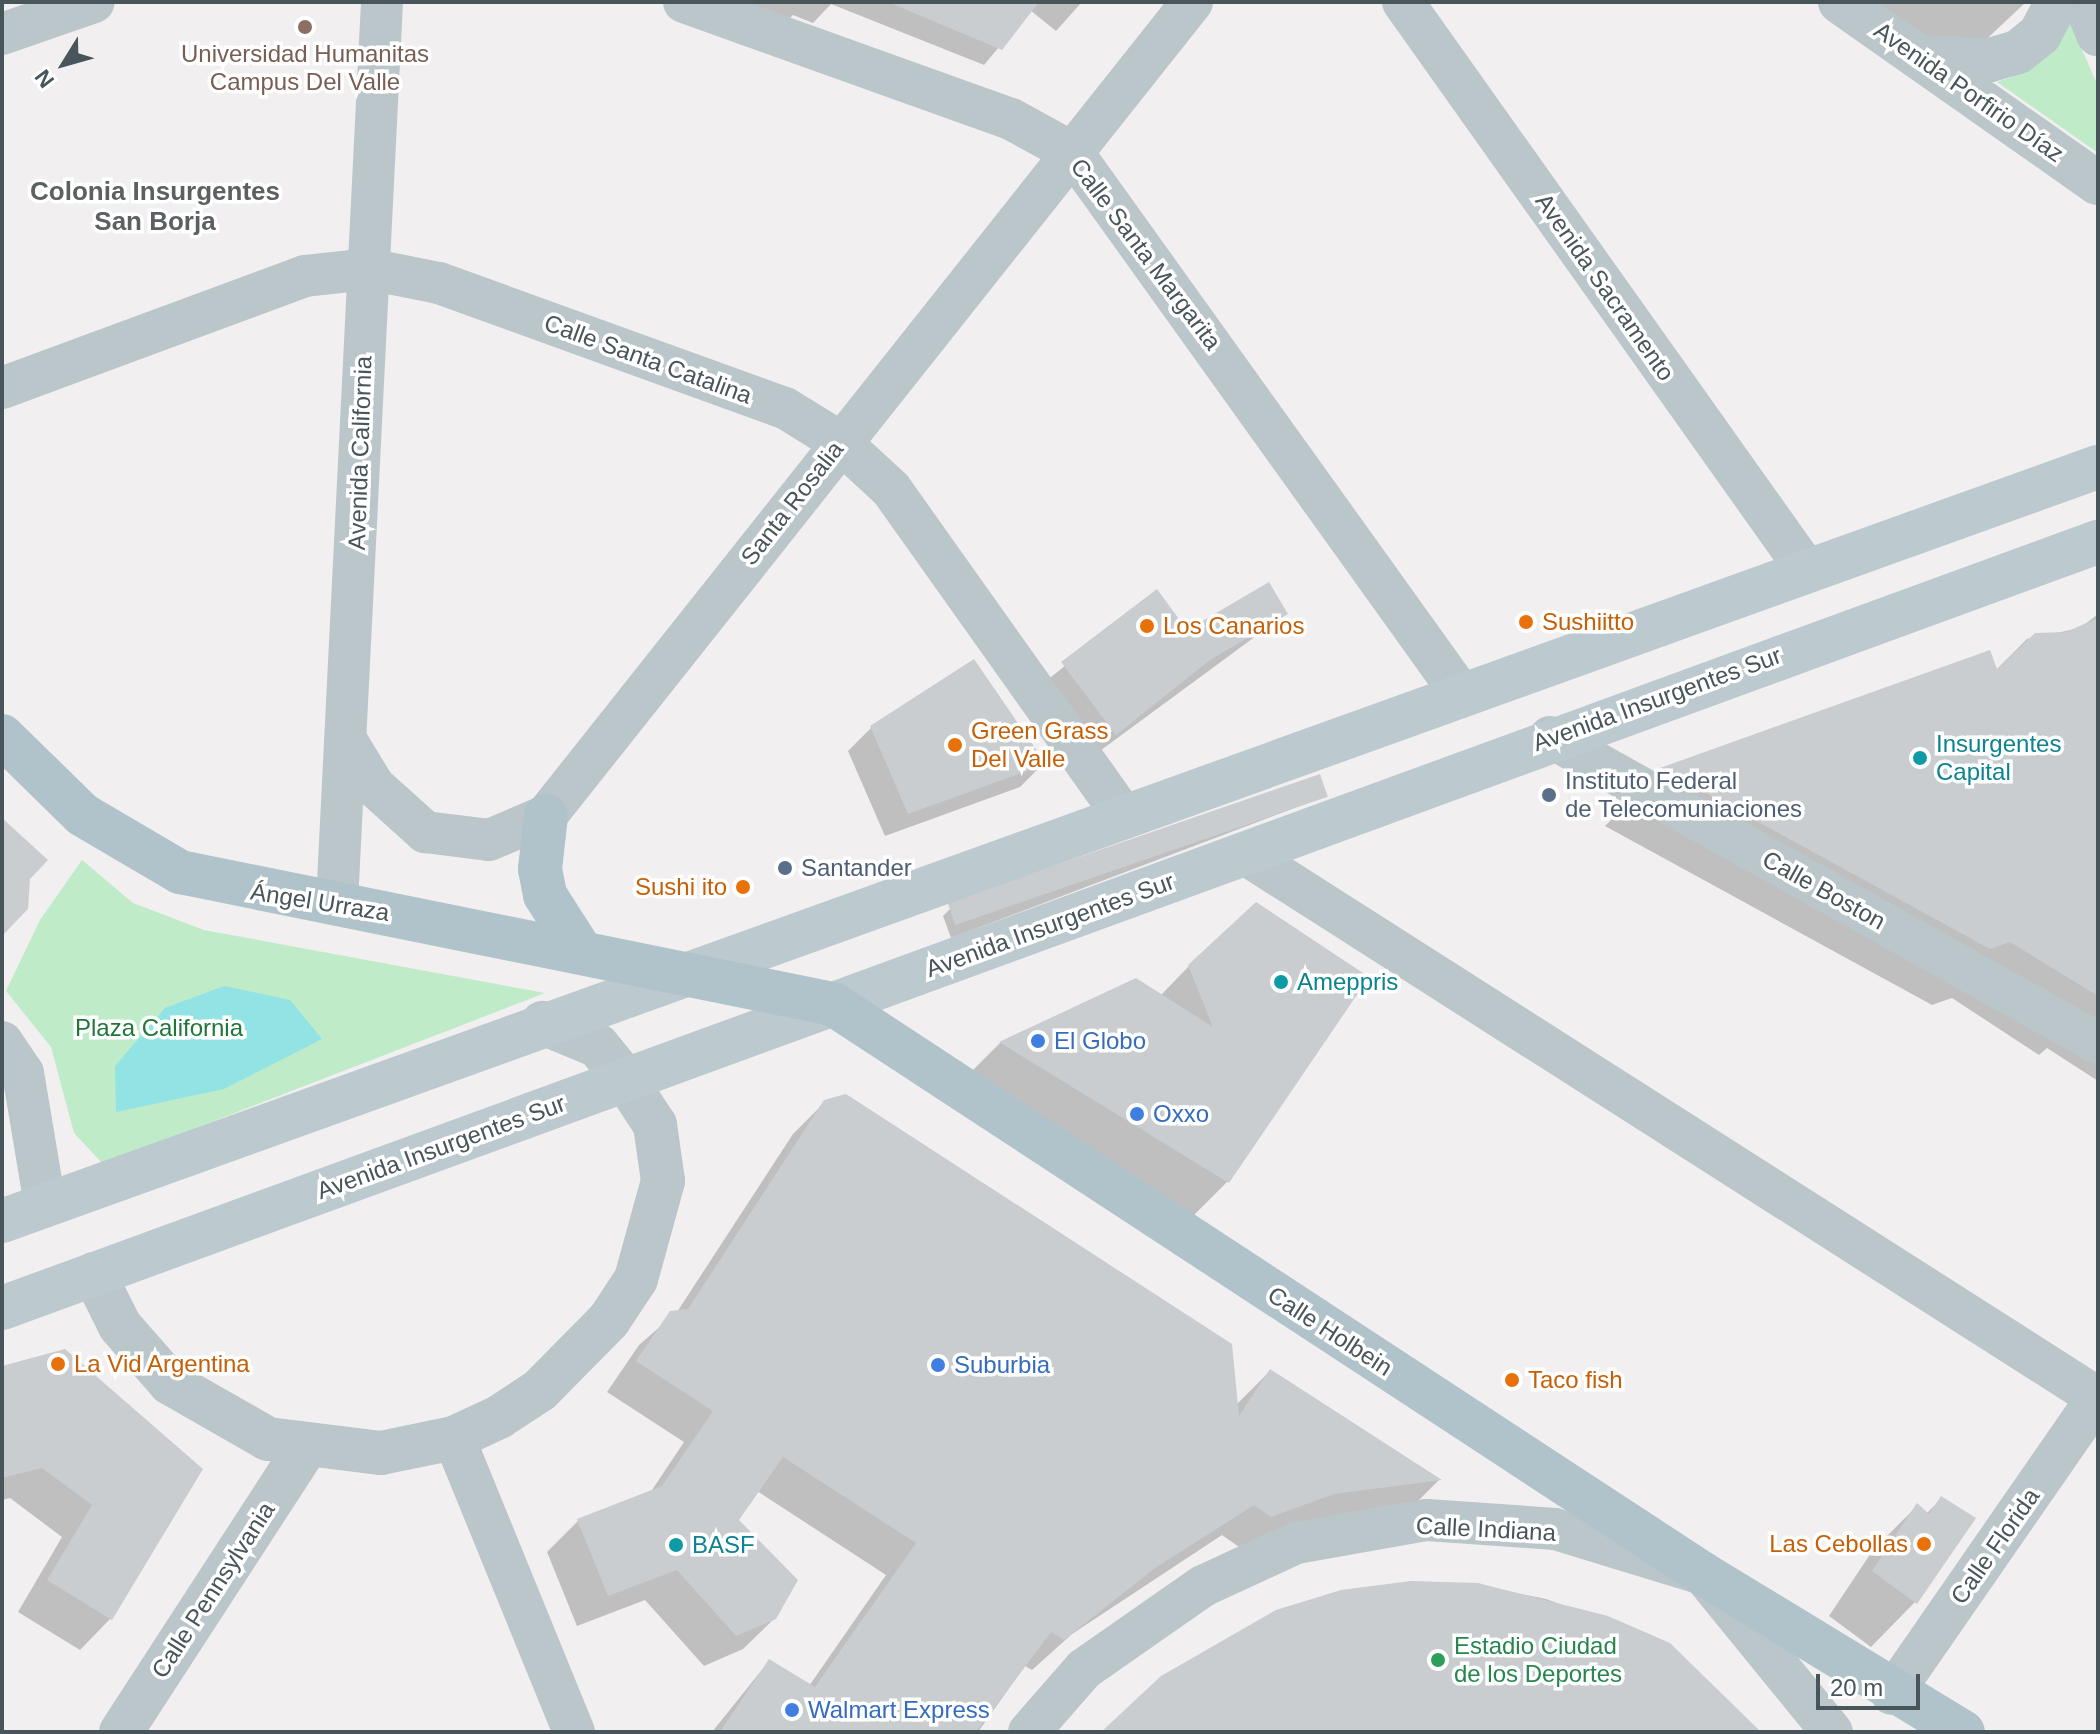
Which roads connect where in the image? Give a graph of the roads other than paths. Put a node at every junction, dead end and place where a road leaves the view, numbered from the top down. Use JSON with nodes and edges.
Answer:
{"nodes":[{"id":1,"x":94,"y":2,"type":"edge"},
{"id":2,"x":382,"y":2,"type":"edge"},
{"id":3,"x":684,"y":2,"type":"edge"},
{"id":4,"x":1192,"y":2,"type":"edge"},
{"id":5,"x":1403,"y":2,"type":"edge"},
{"id":6,"x":1840,"y":2,"type":"edge"},
{"id":7,"x":2057,"y":2,"type":"edge"},
{"id":8,"x":2085,"y":2,"type":"edge"},
{"id":9,"x":2,"y":34,"type":"edge"},
{"id":10,"x":2098,"y":34,"type":"edge"},
{"id":11,"x":1922,"y":57,"type":"junction"},
{"id":12,"x":1073,"y":153,"type":"junction"},
{"id":13,"x":2098,"y":183,"type":"edge"},
{"id":14,"x":368,"y":269,"type":"junction"},
{"id":15,"x":2,"y":388,"type":"edge"},
{"id":16,"x":840,"y":442,"type":"junction"},
{"id":17,"x":2098,"y":467,"type":"edge"},
{"id":18,"x":2098,"y":542,"type":"edge"},
{"id":19,"x":1808,"y":572,"type":"junction"},
{"id":20,"x":1461,"y":694,"type":"junction"},
{"id":21,"x":2,"y":736,"type":"edge"},
{"id":22,"x":1550,"y":737,"type":"junction"},
{"id":23,"x":349,"y":745,"type":"junction"},
{"id":24,"x":1123,"y":815,"type":"junction"},
{"id":25,"x":546,"y":816,"type":"junction"},
{"id":26,"x":1245,"y":854,"type":"junction"},
{"id":27,"x":337,"y":903,"type":"junction"},
{"id":28,"x":580,"y":950,"type":"junction"},
{"id":29,"x":683,"y":972,"type":"junction"},
{"id":30,"x":833,"y":1004,"type":"junction"},
{"id":31,"x":543,"y":1023,"type":"junction"},
{"id":32,"x":2,"y":1042,"type":"edge"},
{"id":33,"x":2098,"y":1043,"type":"edge"},
{"id":34,"x":625,"y":1079,"type":"junction"},
{"id":35,"x":45,"y":1205,"type":"junction"},
{"id":36,"x":2,"y":1221,"type":"edge"},
{"id":37,"x":94,"y":1274,"type":"junction"},
{"id":38,"x":2,"y":1308,"type":"edge"},
{"id":39,"x":2098,"y":1398,"type":"edge"},
{"id":40,"x":454,"y":1438,"type":"junction"},
{"id":41,"x":305,"y":1449,"type":"junction"},
{"id":42,"x":1703,"y":1574,"type":"junction"},
{"id":43,"x":1892,"y":1694,"type":"junction"},
{"id":44,"x":121,"y":1732,"type":"edge"},
{"id":45,"x":574,"y":1732,"type":"edge"},
{"id":46,"x":1029,"y":1732,"type":"edge"},
{"id":47,"x":1832,"y":1732,"type":"edge"},
{"id":48,"x":1963,"y":1732,"type":"edge"}],
"edges":[{"from":1,"to":9,"type":"street"},
{"from":2,"to":14,"type":"street","name":"Avenida California"},
{"from":3,"to":12,"type":"street","name":"Calle Santa Margarita"},
{"from":4,"to":12,"type":"street","name":"Santa Rosalia"},
{"from":5,"to":19,"type":"street","name":"Avenida Sacramento"},
{"from":6,"to":11,"type":"street","name":"Avenida Porfirio Díaz"},
{"from":7,"to":11,"type":"street"},
{"from":8,"to":10,"type":"street"},
{"from":11,"to":13,"type":"street","name":"Avenida Porfirio Díaz"},
{"from":12,"to":16,"type":"street","name":"Santa Rosalia"},
{"from":12,"to":20,"type":"street","name":"Calle Santa Margarita"},
{"from":14,"to":15,"type":"street","name":"Calle Santa Catalina"},
{"from":14,"to":16,"type":"street","name":"Calle Santa Catalina"},
{"from":14,"to":23,"type":"street","name":"Avenida California"},
{"from":16,"to":24,"type":"street","name":"Calle Santa Catalina"},
{"from":16,"to":25,"type":"street","name":"Santa Rosalia"},
{"from":17,"to":19,"type":"main road"},
{"from":18,"to":22,"type":"main road","name":"Avenida Insurgentes Sur"},
{"from":19,"to":20,"type":"main road"},
{"from":20,"to":24,"type":"main road"},
{"from":21,"to":27,"type":"main road","name":"Ángel Urraza"},
{"from":22,"to":26,"type":"main road","name":"Avenida Insurgentes Sur"},
{"from":22,"to":33,"type":"street","name":"Calle Boston"},
{"from":23,"to":25,"type":"street","name":"Santa Rosalia"},
{"from":23,"to":27,"type":"street","name":"Avenida California"},
{"from":24,"to":29,"type":"main road"},
{"from":25,"to":28,"type":"main road"},
{"from":26,"to":30,"type":"main road","name":"Avenida Insurgentes Sur"},
{"from":26,"to":39,"type":"street"},
{"from":27,"to":28,"type":"main road","name":"Ángel Urraza"},
{"from":28,"to":29,"type":"main road","name":"Ángel Urraza"},
{"from":29,"to":30,"type":"main road","name":"Calle Holbein"},
{"from":29,"to":31,"type":"main road"},
{"from":30,"to":34,"type":"main road","name":"Avenida Insurgentes Sur"},
{"from":30,"to":42,"type":"main road","name":"Calle Holbein"},
{"from":31,"to":34,"type":"street"},
{"from":31,"to":35,"type":"main road"},
{"from":32,"to":35,"type":"street"},
{"from":34,"to":37,"type":"main road","name":"Avenida Insurgentes Sur"},
{"from":34,"to":40,"type":"street"},
{"from":35,"to":36,"type":"main road"},
{"from":37,"to":38,"type":"main road","name":"Avenida Insurgentes Sur"},
{"from":37,"to":41,"type":"street"},
{"from":39,"to":43,"type":"street","name":"Calle Florida"},
{"from":40,"to":41,"type":"street"},
{"from":40,"to":45,"type":"street"},
{"from":41,"to":44,"type":"street","name":"Calle Pennsylvania"},
{"from":42,"to":43,"type":"main road","name":"Calle Holbein"},
{"from":42,"to":46,"type":"street","name":"Calle Indiana"},
{"from":42,"to":47,"type":"street"},
{"from":43,"to":48,"type":"main road","name":"Calle Holbein"}]}
